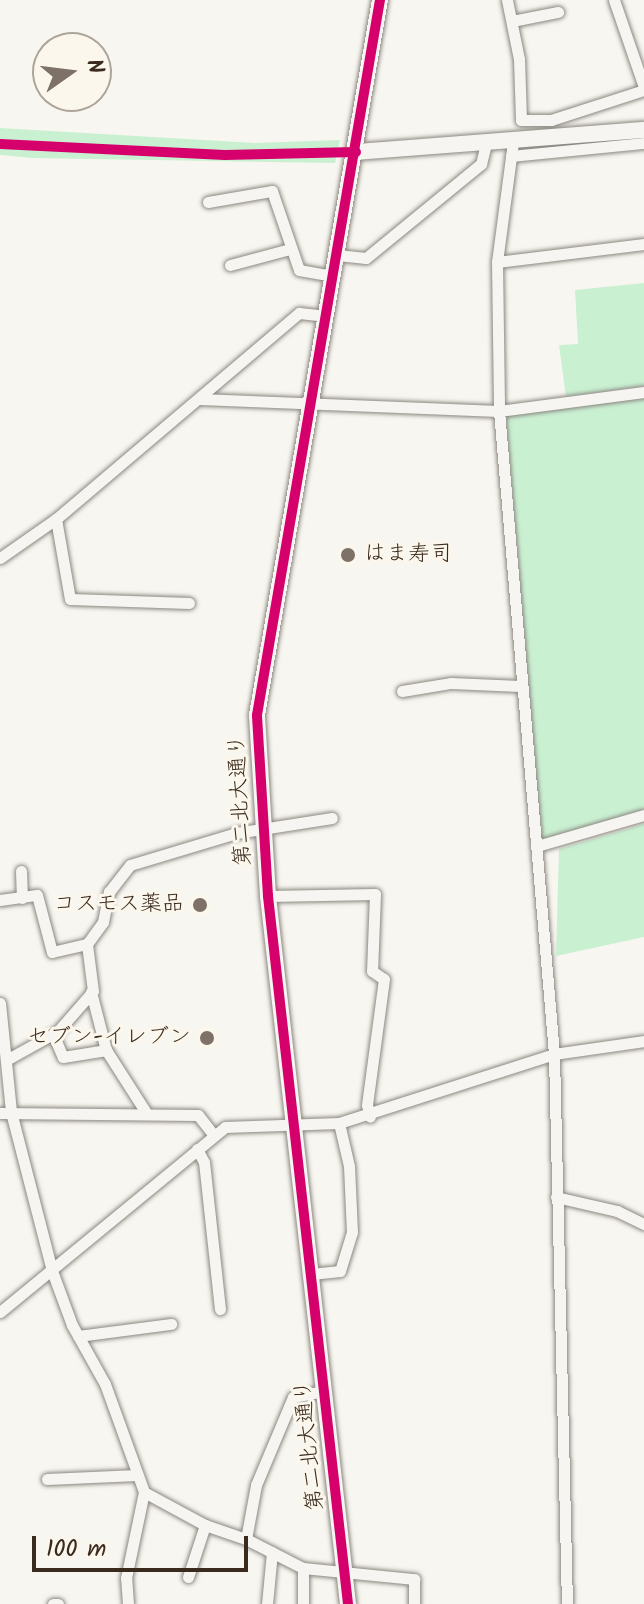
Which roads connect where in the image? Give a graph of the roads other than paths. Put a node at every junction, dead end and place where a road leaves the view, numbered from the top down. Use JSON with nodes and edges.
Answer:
{"nodes":[{"id":1,"x":380,"y":0,"type":"edge"},
{"id":2,"x":507,"y":0,"type":"edge"},
{"id":3,"x":614,"y":0,"type":"edge"},
{"id":4,"x":558,"y":12,"type":"dead end"},
{"id":5,"x":512,"y":21,"type":"junction"},
{"id":6,"x":644,"y":89,"type":"edge"},
{"id":7,"x":551,"y":120,"type":"junction"},
{"id":8,"x":644,"y":130,"type":"edge"},
{"id":9,"x":552,"y":139,"type":"junction"},
{"id":10,"x":644,"y":143,"type":"edge"},
{"id":11,"x":486,"y":144,"type":"junction"},
{"id":12,"x":512,"y":149,"type":"junction"},
{"id":13,"x":356,"y":152,"type":"junction"},
{"id":14,"x":208,"y":202,"type":"dead end"},
{"id":15,"x":644,"y":244,"type":"edge"},
{"id":16,"x":290,"y":249,"type":"junction"},
{"id":17,"x":337,"y":255,"type":"junction"},
{"id":18,"x":497,"y":262,"type":"junction"},
{"id":19,"x":230,"y":265,"type":"dead end"},
{"id":20,"x":333,"y":276,"type":"junction"},
{"id":21,"x":327,"y":316,"type":"junction"},
{"id":22,"x":644,"y":392,"type":"edge"},
{"id":23,"x":200,"y":399,"type":"junction"},
{"id":24,"x":311,"y":402,"type":"junction"},
{"id":25,"x":499,"y":411,"type":"junction"},
{"id":26,"x":56,"y":519,"type":"junction"},
{"id":27,"x":0,"y":558,"type":"edge"},
{"id":28,"x":189,"y":603,"type":"dead end"},
{"id":29,"x":520,"y":686,"type":"junction"},
{"id":30,"x":402,"y":691,"type":"dead end"},
{"id":31,"x":644,"y":815,"type":"edge"},
{"id":32,"x":332,"y":818,"type":"dead end"},
{"id":33,"x":261,"y":827,"type":"junction"},
{"id":34,"x":537,"y":846,"type":"junction"},
{"id":35,"x":21,"y":871,"type":"dead end"},
{"id":36,"x":268,"y":896,"type":"junction"},
{"id":37,"x":22,"y":898,"type":"junction"},
{"id":38,"x":0,"y":900,"type":"edge"},
{"id":39,"x":87,"y":944,"type":"junction"},
{"id":40,"x":91,"y":992,"type":"junction"},
{"id":41,"x":0,"y":1003,"type":"edge"},
{"id":42,"x":53,"y":1034,"type":"junction"},
{"id":43,"x":644,"y":1041,"type":"edge"},
{"id":44,"x":106,"y":1050,"type":"junction"},
{"id":45,"x":554,"y":1054,"type":"junction"},
{"id":46,"x":8,"y":1059,"type":"junction"},
{"id":47,"x":5,"y":1112,"type":"edge"},
{"id":48,"x":147,"y":1114,"type":"junction"},
{"id":49,"x":370,"y":1117,"type":"junction"},
{"id":50,"x":339,"y":1123,"type":"junction"},
{"id":51,"x":293,"y":1125,"type":"junction"},
{"id":52,"x":212,"y":1133,"type":"junction"},
{"id":53,"x":197,"y":1149,"type":"junction"},
{"id":54,"x":556,"y":1197,"type":"junction"},
{"id":55,"x":644,"y":1224,"type":"edge"},
{"id":56,"x":52,"y":1271,"type":"junction"},
{"id":57,"x":311,"y":1274,"type":"junction"},
{"id":58,"x":220,"y":1309,"type":"dead end"},
{"id":59,"x":0,"y":1312,"type":"edge"},
{"id":60,"x":171,"y":1324,"type":"dead end"},
{"id":61,"x":78,"y":1336,"type":"junction"},
{"id":62,"x":324,"y":1391,"type":"junction"},
{"id":63,"x":137,"y":1475,"type":"junction"},
{"id":64,"x":47,"y":1479,"type":"dead end"},
{"id":65,"x":144,"y":1492,"type":"junction"},
{"id":66,"x":205,"y":1525,"type":"junction"},
{"id":67,"x":246,"y":1539,"type":"junction"},
{"id":68,"x":272,"y":1552,"type":"junction"},
{"id":69,"x":303,"y":1568,"type":"junction"},
{"id":70,"x":345,"y":1573,"type":"junction"},
{"id":71,"x":188,"y":1577,"type":"dead end"},
{"id":72,"x":128,"y":1604,"type":"edge"},
{"id":73,"x":267,"y":1604,"type":"edge"},
{"id":74,"x":303,"y":1604,"type":"edge"},
{"id":75,"x":348,"y":1604,"type":"edge"},
{"id":76,"x":414,"y":1604,"type":"edge"},
{"id":77,"x":567,"y":1604,"type":"edge"}],
"edges":[{"from":1,"to":13,"type":"street","name":"第二北大通り"},
{"from":2,"to":5,"type":"street"},
{"from":3,"to":6,"type":"street"},
{"from":4,"to":5,"type":"street"},
{"from":5,"to":7,"type":"street"},
{"from":6,"to":7,"type":"street"},
{"from":7,"to":9,"type":"street"},
{"from":8,"to":9,"type":"street"},
{"from":9,"to":12,"type":"street"},
{"from":10,"to":12,"type":"street"},
{"from":11,"to":12,"type":"street"},
{"from":11,"to":13,"type":"street"},
{"from":11,"to":17,"type":"street"},
{"from":12,"to":18,"type":"street"},
{"from":13,"to":17,"type":"street","name":"第二北大通り"},
{"from":14,"to":16,"type":"street"},
{"from":15,"to":18,"type":"street"},
{"from":16,"to":19,"type":"street"},
{"from":16,"to":20,"type":"street"},
{"from":17,"to":20,"type":"street","name":"第二北大通り"},
{"from":18,"to":25,"type":"street"},
{"from":20,"to":21,"type":"street","name":"第二北大通り"},
{"from":21,"to":23,"type":"street"},
{"from":21,"to":24,"type":"street","name":"第二北大通り"},
{"from":22,"to":25,"type":"street"},
{"from":23,"to":24,"type":"street"},
{"from":23,"to":26,"type":"street"},
{"from":24,"to":25,"type":"street"},
{"from":24,"to":33,"type":"street","name":"第二北大通り"},
{"from":25,"to":29,"type":"street"},
{"from":26,"to":27,"type":"street"},
{"from":26,"to":28,"type":"street"},
{"from":29,"to":30,"type":"street"},
{"from":29,"to":34,"type":"street"},
{"from":31,"to":34,"type":"street"},
{"from":32,"to":33,"type":"street"},
{"from":33,"to":36,"type":"street","name":"第二北大通り"},
{"from":33,"to":39,"type":"street"},
{"from":34,"to":45,"type":"street"},
{"from":35,"to":37,"type":"street"},
{"from":36,"to":49,"type":"street"},
{"from":36,"to":51,"type":"street","name":"第二北大通り"},
{"from":37,"to":38,"type":"street"},
{"from":37,"to":39,"type":"street"},
{"from":39,"to":40,"type":"street"},
{"from":40,"to":42,"type":"street"},
{"from":40,"to":44,"type":"street"},
{"from":41,"to":46,"type":"street"},
{"from":42,"to":44,"type":"street"},
{"from":42,"to":46,"type":"street"},
{"from":43,"to":45,"type":"street"},
{"from":44,"to":48,"type":"street"},
{"from":45,"to":49,"type":"street"},
{"from":45,"to":54,"type":"street"},
{"from":46,"to":47,"type":"street"},
{"from":47,"to":48,"type":"street"},
{"from":47,"to":56,"type":"street"},
{"from":48,"to":52,"type":"street"},
{"from":49,"to":50,"type":"street"},
{"from":50,"to":51,"type":"street"},
{"from":50,"to":57,"type":"street"},
{"from":51,"to":52,"type":"street"},
{"from":51,"to":57,"type":"street","name":"第二北大通り"},
{"from":52,"to":53,"type":"street"},
{"from":53,"to":56,"type":"street"},
{"from":53,"to":58,"type":"street"},
{"from":54,"to":55,"type":"street"},
{"from":54,"to":77,"type":"street"},
{"from":56,"to":59,"type":"street"},
{"from":56,"to":61,"type":"street"},
{"from":57,"to":62,"type":"street","name":"第二北大通り"},
{"from":60,"to":61,"type":"street"},
{"from":61,"to":63,"type":"street"},
{"from":62,"to":67,"type":"street"},
{"from":62,"to":70,"type":"street","name":"第二北大通り"},
{"from":63,"to":64,"type":"street"},
{"from":63,"to":65,"type":"street"},
{"from":65,"to":66,"type":"street"},
{"from":65,"to":72,"type":"street"},
{"from":66,"to":67,"type":"street"},
{"from":66,"to":71,"type":"street"},
{"from":67,"to":68,"type":"street"},
{"from":68,"to":69,"type":"street"},
{"from":68,"to":73,"type":"street"},
{"from":69,"to":70,"type":"street"},
{"from":69,"to":74,"type":"street"},
{"from":70,"to":75,"type":"street","name":"第二北大通り"},
{"from":70,"to":76,"type":"street"}]}
